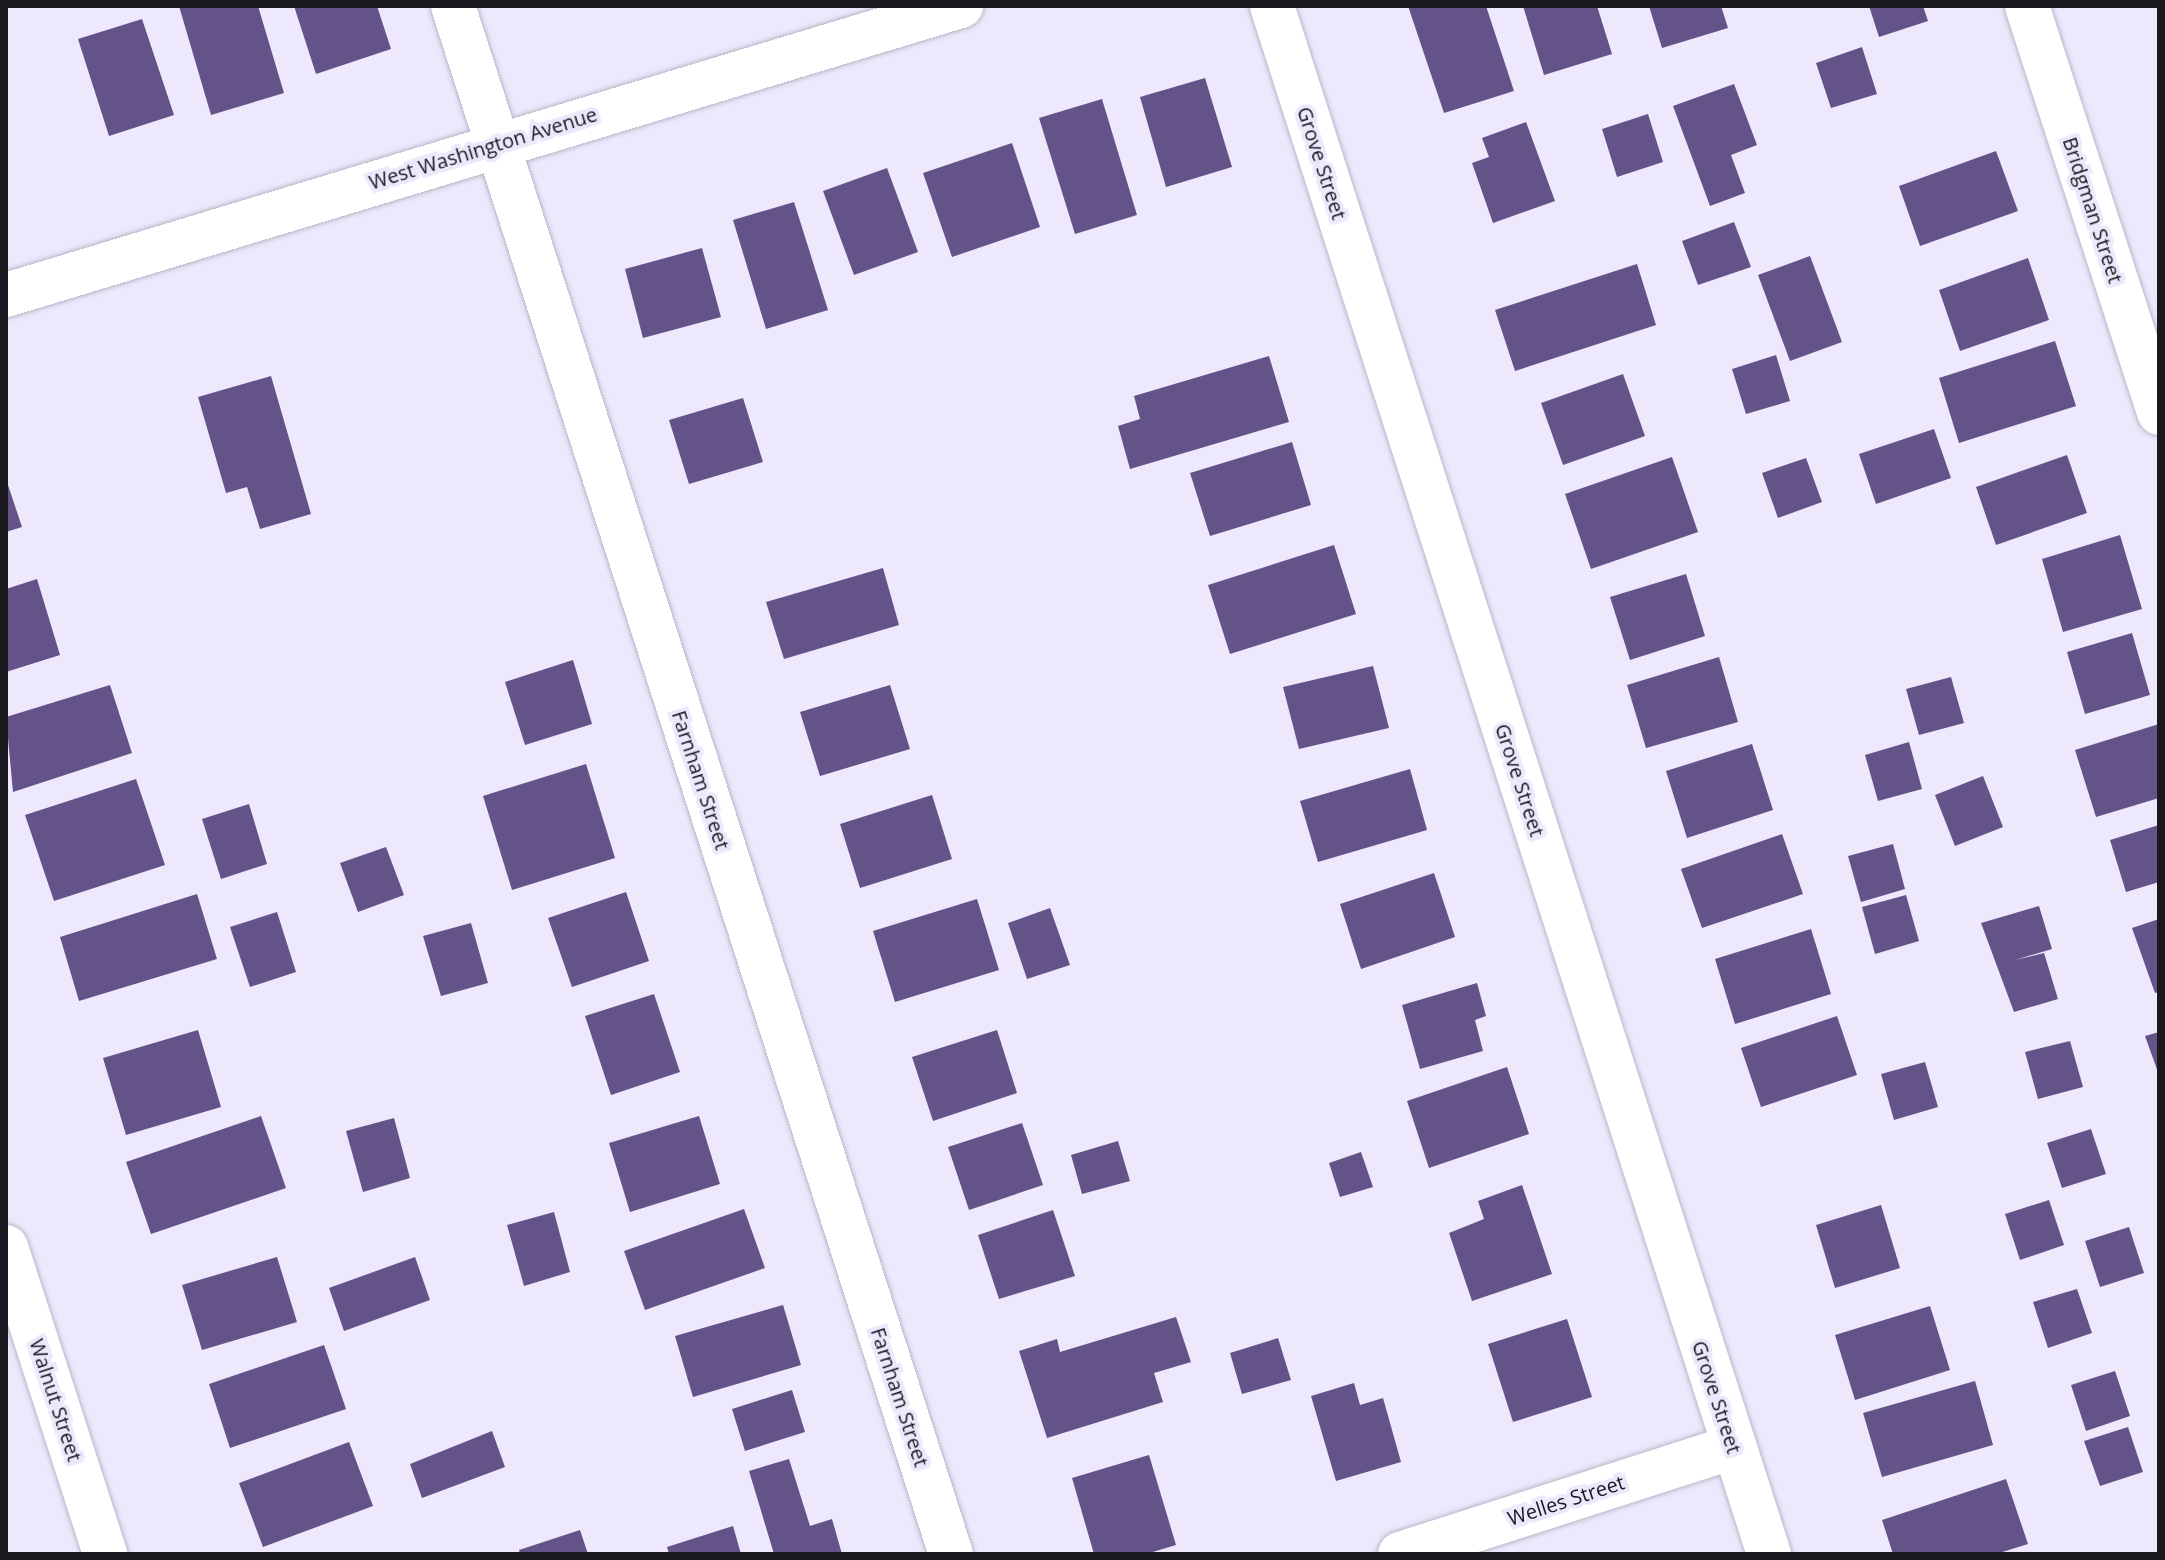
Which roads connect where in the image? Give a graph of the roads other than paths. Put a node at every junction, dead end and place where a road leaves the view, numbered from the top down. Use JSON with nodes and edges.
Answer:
{"nodes":[{"id":1,"x":453,"y":6,"type":"edge"},
{"id":2,"x":961,"y":6,"type":"edge"},
{"id":3,"x":1272,"y":6,"type":"edge"},
{"id":4,"x":2027,"y":6,"type":"edge"},
{"id":5,"x":496,"y":143,"type":"junction"},
{"id":6,"x":6,"y":295,"type":"edge"},
{"id":7,"x":2159,"y":413,"type":"edge"},
{"id":8,"x":6,"y":1247,"type":"edge"},
{"id":9,"x":1733,"y":1447,"type":"junction"},
{"id":10,"x":105,"y":1554,"type":"edge"},
{"id":11,"x":951,"y":1554,"type":"edge"},
{"id":12,"x":1400,"y":1554,"type":"edge"},
{"id":13,"x":1769,"y":1554,"type":"edge"}],
"edges":[{"from":1,"to":5,"type":"street","name":"Farnham Street"},
{"from":2,"to":5,"type":"street","name":"West Washington Avenue"},
{"from":3,"to":9,"type":"street","name":"Grove Street"},
{"from":4,"to":7,"type":"street","name":"Bridgman Street"},
{"from":5,"to":6,"type":"street","name":"West Washington Avenue"},
{"from":5,"to":11,"type":"street","name":"Farnham Street"},
{"from":8,"to":10,"type":"street","name":"Walnut Street"},
{"from":9,"to":12,"type":"street","name":"Welles Street"},
{"from":9,"to":13,"type":"street","name":"Grove Street"}]}
